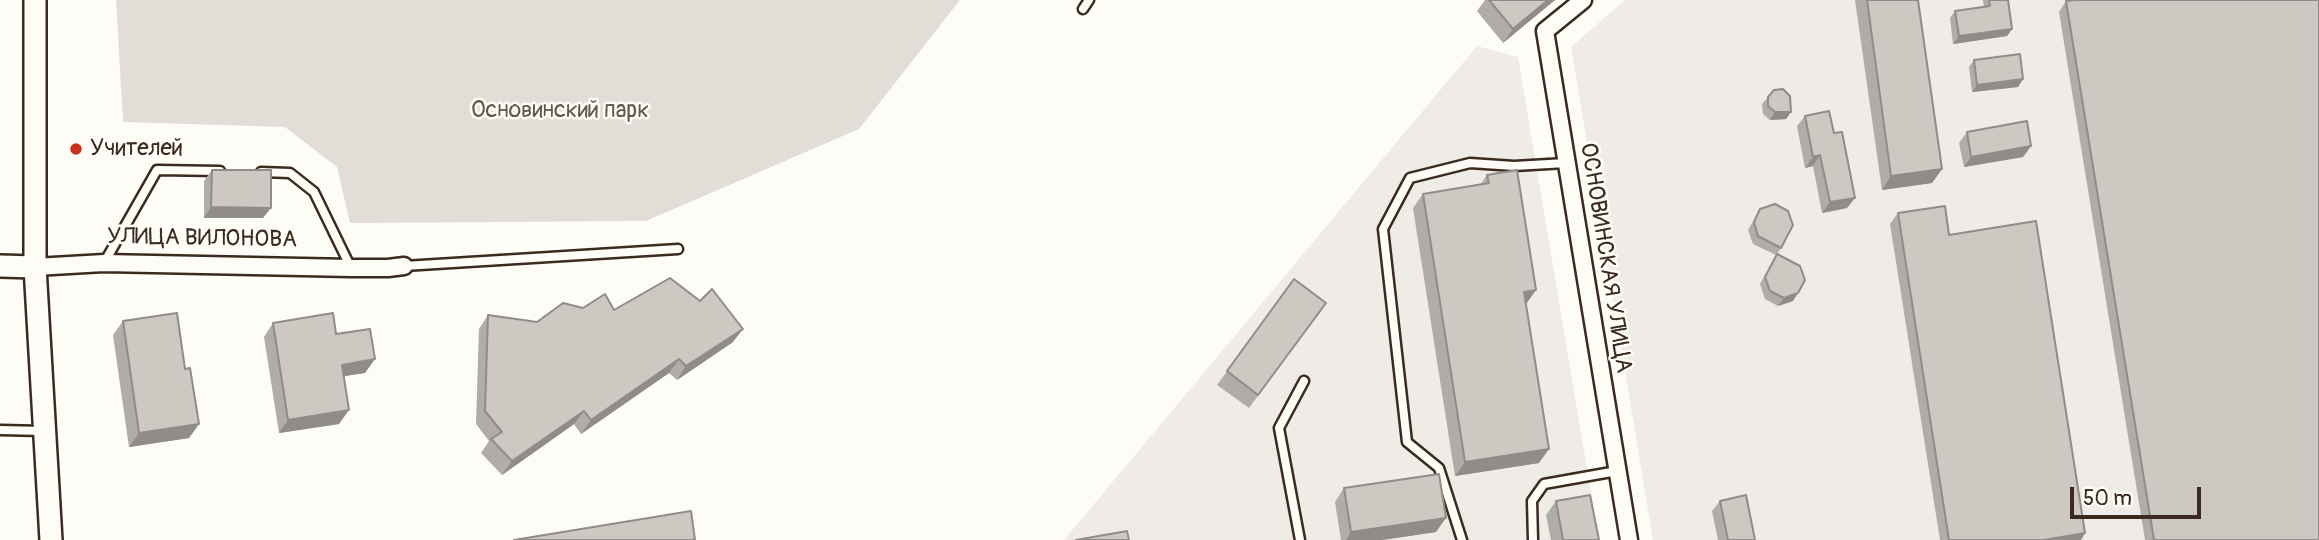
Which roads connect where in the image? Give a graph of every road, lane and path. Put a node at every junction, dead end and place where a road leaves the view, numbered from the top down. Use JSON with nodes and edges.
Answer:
{"nodes":[{"id":1,"x":35,"y":0,"type":"edge"},
{"id":2,"x":1089,"y":0,"type":"edge"},
{"id":3,"x":1583,"y":0,"type":"edge"},
{"id":4,"x":1083,"y":9,"type":"dead end"},
{"id":5,"x":1566,"y":163,"type":"junction"},
{"id":6,"x":223,"y":171,"type":"edge"},
{"id":7,"x":250,"y":172,"type":"edge"},
{"id":8,"x":678,"y":249,"type":"dead end"},
{"id":9,"x":104,"y":263,"type":"junction"},
{"id":10,"x":404,"y":265,"type":"joint"},
{"id":11,"x":0,"y":266,"type":"edge"},
{"id":12,"x":35,"y":267,"type":"junction"},
{"id":13,"x":351,"y":268,"type":"junction"},
{"id":14,"x":1304,"y":381,"type":"dead end"},
{"id":15,"x":0,"y":430,"type":"edge"},
{"id":16,"x":44,"y":432,"type":"junction"},
{"id":17,"x":1617,"y":471,"type":"junction"},
{"id":18,"x":51,"y":540,"type":"edge"},
{"id":19,"x":1300,"y":540,"type":"edge"},
{"id":20,"x":1462,"y":540,"type":"edge"},
{"id":21,"x":1533,"y":540,"type":"edge"},
{"id":22,"x":1629,"y":540,"type":"edge"}],
"edges":[{"from":1,"to":12,"type":"main road"},
{"from":2,"to":4,"type":"lane"},
{"from":3,"to":5,"type":"street","name":"ОСНОВИНСКАЯ УЛИЦА"},
{"from":5,"to":17,"type":"street","name":"ОСНОВИНСКАЯ УЛИЦА"},
{"from":5,"to":20,"type":"lane"},
{"from":6,"to":9,"type":"lane"},
{"from":7,"to":13,"type":"lane"},
{"from":8,"to":10,"type":"lane"},
{"from":9,"to":12,"type":"street","name":"УЛИЦА ВИЛОНОВА"},
{"from":9,"to":13,"type":"street","name":"УЛИЦА ВИЛОНОВА"},
{"from":10,"to":13,"type":"street","name":"УЛИЦА ВИЛОНОВА"},
{"from":11,"to":12,"type":"main road","name":"УЛИЦА ВИЛОНОВА"},
{"from":12,"to":16,"type":"main road"},
{"from":14,"to":19,"type":"lane"},
{"from":15,"to":16,"type":"lane"},
{"from":16,"to":18,"type":"main road"},
{"from":17,"to":21,"type":"lane"},
{"from":17,"to":22,"type":"street","name":"ОСНОВИНСКАЯ УЛИЦА"}]}
